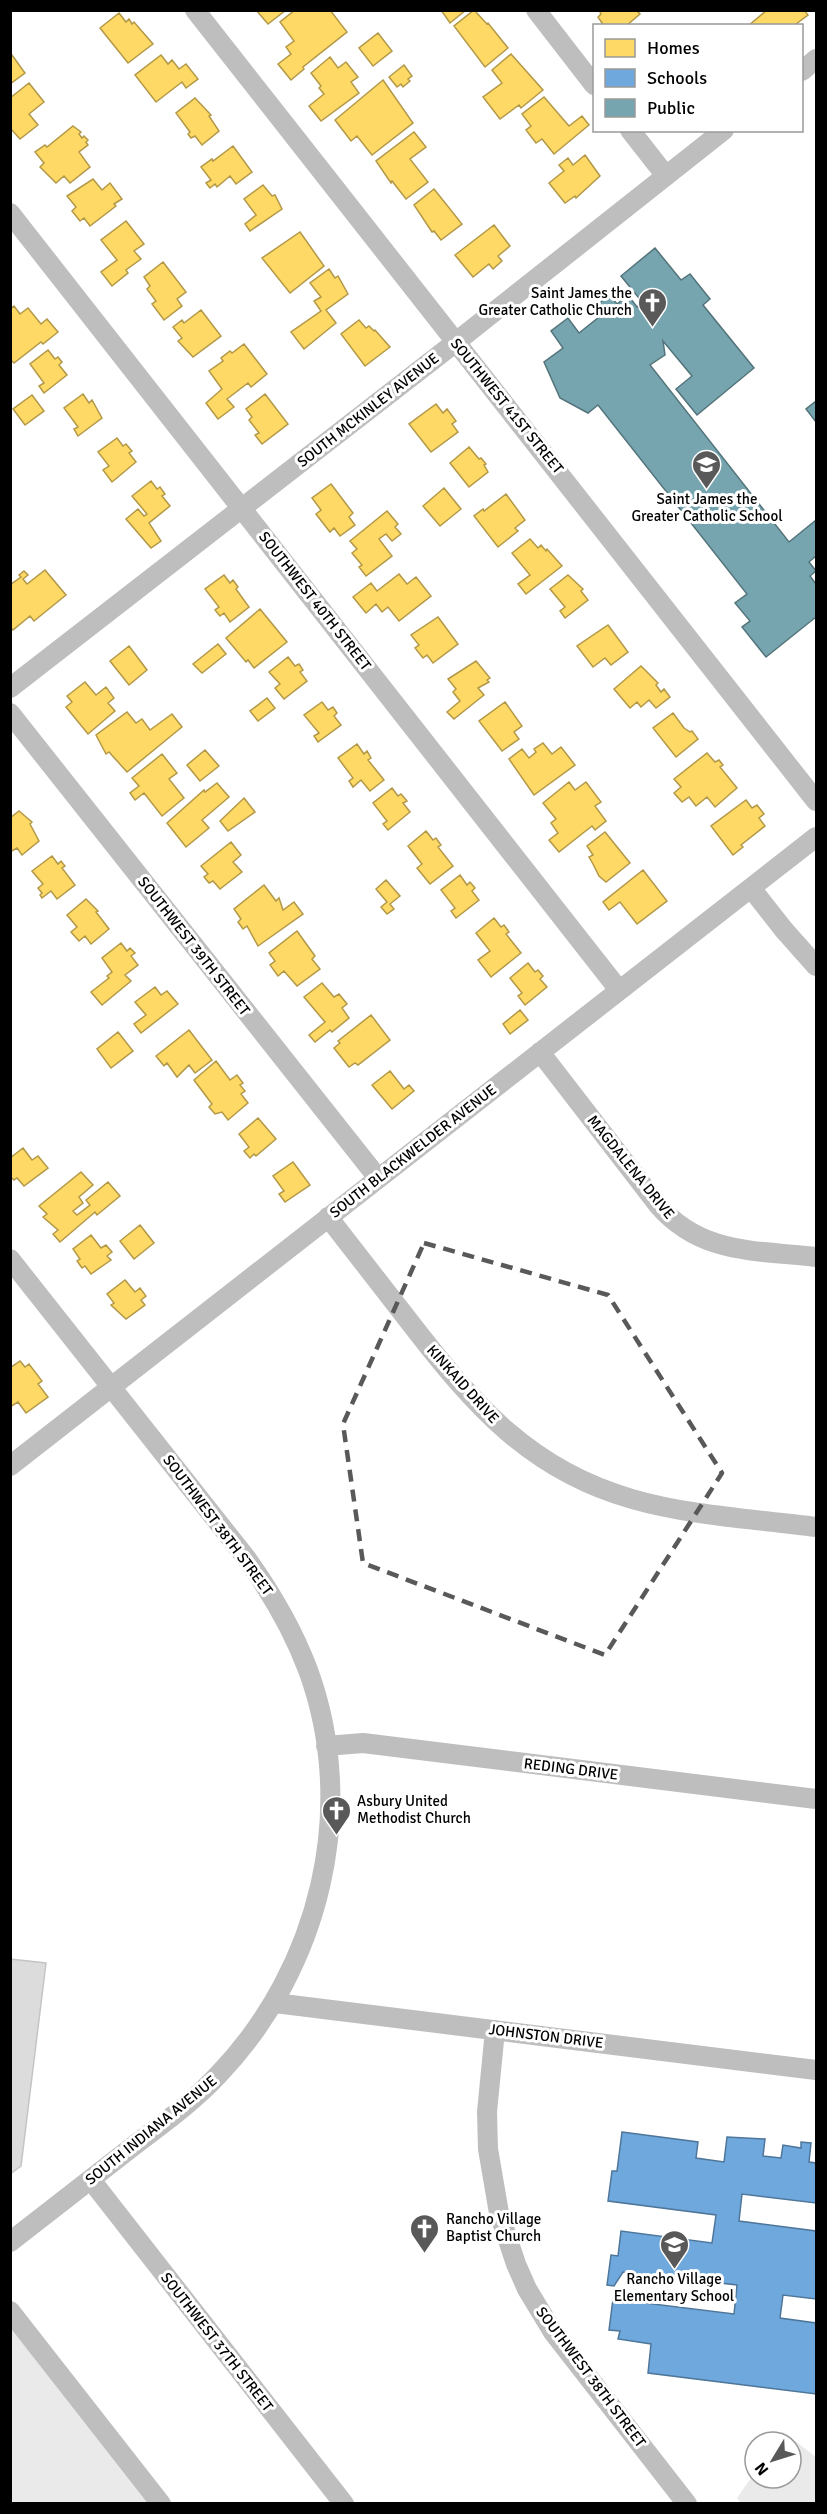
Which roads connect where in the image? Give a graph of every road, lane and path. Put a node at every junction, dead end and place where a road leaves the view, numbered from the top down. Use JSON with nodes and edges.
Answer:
{"nodes":[{"id":1,"x":195,"y":10,"type":"edge"},
{"id":2,"x":536,"y":10,"type":"edge"},
{"id":3,"x":816,"y":59,"type":"edge"},
{"id":4,"x":803,"y":69,"type":"edge"},
{"id":5,"x":593,"y":84,"type":"edge"},
{"id":6,"x":632,"y":132,"type":"edge"},
{"id":7,"x":721,"y":132,"type":"edge"},
{"id":8,"x":666,"y":176,"type":"junction"},
{"id":9,"x":10,"y":213,"type":"edge"},
{"id":10,"x":456,"y":342,"type":"junction"},
{"id":11,"x":242,"y":507,"type":"junction"},
{"id":12,"x":10,"y":688,"type":"edge"},
{"id":13,"x":10,"y":713,"type":"edge"},
{"id":14,"x":816,"y":801,"type":"edge"},
{"id":15,"x":816,"y":837,"type":"edge"},
{"id":16,"x":751,"y":888,"type":"junction"},
{"id":17,"x":816,"y":966,"type":"edge"},
{"id":18,"x":619,"y":990,"type":"junction"},
{"id":19,"x":540,"y":1052,"type":"junction"},
{"id":20,"x":378,"y":1178,"type":"junction"},
{"id":21,"x":328,"y":1217,"type":"junction"},
{"id":22,"x":816,"y":1257,"type":"edge"},
{"id":23,"x":10,"y":1259,"type":"edge"},
{"id":24,"x":111,"y":1388,"type":"junction"},
{"id":25,"x":10,"y":1466,"type":"edge"},
{"id":26,"x":816,"y":1527,"type":"edge"},
{"id":27,"x":326,"y":1746,"type":"junction"},
{"id":28,"x":816,"y":1799,"type":"edge"},
{"id":29,"x":275,"y":2002,"type":"junction"},
{"id":30,"x":495,"y":2030,"type":"junction"},
{"id":31,"x":816,"y":2070,"type":"edge"},
{"id":32,"x":91,"y":2180,"type":"junction"},
{"id":33,"x":10,"y":2242,"type":"edge"},
{"id":34,"x":10,"y":2311,"type":"edge"},
{"id":35,"x":161,"y":2504,"type":"edge"},
{"id":36,"x":344,"y":2504,"type":"edge"},
{"id":37,"x":687,"y":2504,"type":"edge"}],
"edges":[{"from":1,"to":10,"type":"street","name":"SOUTHWEST 41ST STREET"},
{"from":2,"to":5,"type":"street"},
{"from":3,"to":4,"type":"street"},
{"from":6,"to":8,"type":"street"},
{"from":7,"to":8,"type":"street","name":"SOUTH MCKINLEY AVENUE"},
{"from":8,"to":10,"type":"street","name":"SOUTH MCKINLEY AVENUE"},
{"from":9,"to":11,"type":"street","name":"SOUTHWEST 40TH STREET"},
{"from":10,"to":11,"type":"street","name":"SOUTH MCKINLEY AVENUE"},
{"from":10,"to":14,"type":"street","name":"SOUTHWEST 41ST STREET"},
{"from":11,"to":12,"type":"street","name":"SOUTH MCKINLEY AVENUE"},
{"from":11,"to":18,"type":"street","name":"SOUTHWEST 40TH STREET"},
{"from":13,"to":20,"type":"street","name":"SOUTHWEST 39TH STREET"},
{"from":15,"to":16,"type":"street","name":"SOUTH BLACKWELDER AVENUE"},
{"from":16,"to":17,"type":"street"},
{"from":16,"to":18,"type":"street","name":"SOUTH BLACKWELDER AVENUE"},
{"from":18,"to":19,"type":"street","name":"SOUTH BLACKWELDER AVENUE"},
{"from":19,"to":20,"type":"street","name":"SOUTH BLACKWELDER AVENUE"},
{"from":19,"to":22,"type":"street","name":"MAGDALENA DRIVE"},
{"from":20,"to":21,"type":"street","name":"SOUTH BLACKWELDER AVENUE"},
{"from":21,"to":24,"type":"street","name":"SOUTH BLACKWELDER AVENUE"},
{"from":21,"to":26,"type":"street","name":"KINKAID DRIVE"},
{"from":23,"to":24,"type":"street","name":"SOUTHWEST 38TH STREET"},
{"from":24,"to":25,"type":"street","name":"SOUTH BLACKWELDER AVENUE"},
{"from":24,"to":27,"type":"street","name":"SOUTHWEST 38TH STREET"},
{"from":27,"to":28,"type":"street","name":"REDING DRIVE"},
{"from":27,"to":29,"type":"street","name":"SOUTHWEST 38TH STREET"},
{"from":29,"to":30,"type":"street","name":"JOHNSTON DRIVE"},
{"from":29,"to":32,"type":"street","name":"SOUTH INDIANA AVENUE"},
{"from":30,"to":31,"type":"street","name":"JOHNSTON DRIVE"},
{"from":30,"to":37,"type":"street","name":"SOUTHWEST 38TH STREET"},
{"from":32,"to":33,"type":"street","name":"SOUTH INDIANA AVENUE"},
{"from":32,"to":36,"type":"street","name":"SOUTHWEST 37TH STREET"},
{"from":34,"to":35,"type":"street"}]}
